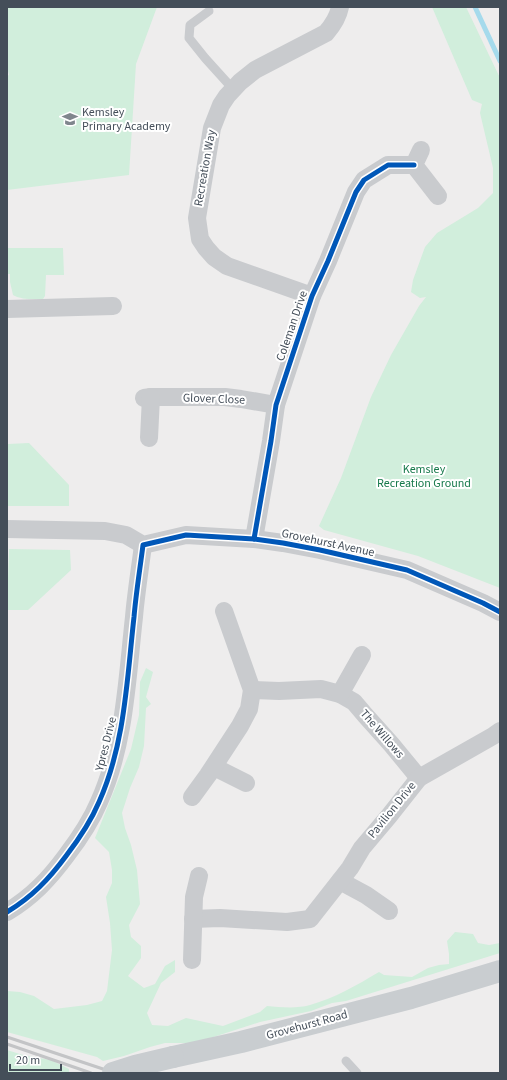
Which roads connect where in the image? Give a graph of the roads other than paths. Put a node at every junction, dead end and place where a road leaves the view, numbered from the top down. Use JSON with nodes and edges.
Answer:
{"nodes":[{"id":1,"x":340,"y":7,"type":"edge"},
{"id":2,"x":209,"y":11,"type":"dead end"},
{"id":3,"x":233,"y":89,"type":"junction"},
{"id":4,"x":438,"y":196,"type":"dead end"},
{"id":5,"x":312,"y":296,"type":"junction"},
{"id":6,"x":112,"y":306,"type":"dead end"},
{"id":7,"x":7,"y":309,"type":"edge"},
{"id":8,"x":276,"y":405,"type":"junction"},
{"id":9,"x":149,"y":438,"type":"dead end"},
{"id":10,"x":7,"y":528,"type":"edge"},
{"id":11,"x":254,"y":539,"type":"junction"},
{"id":12,"x":143,"y":545,"type":"junction"},
{"id":13,"x":224,"y":610,"type":"dead end"},
{"id":14,"x":500,"y":612,"type":"edge"},
{"id":15,"x":362,"y":655,"type":"dead end"},
{"id":16,"x":252,"y":690,"type":"junction"},
{"id":17,"x":340,"y":694,"type":"junction"},
{"id":18,"x":498,"y":740,"type":"edge"},
{"id":19,"x":214,"y":767,"type":"junction"},
{"id":20,"x":419,"y":778,"type":"junction"},
{"id":21,"x":246,"y":783,"type":"dead end"},
{"id":22,"x":192,"y":797,"type":"dead end"},
{"id":23,"x":199,"y":876,"type":"dead end"},
{"id":24,"x":340,"y":881,"type":"junction"},
{"id":25,"x":389,"y":911,"type":"dead end"},
{"id":26,"x":7,"y":912,"type":"edge"},
{"id":27,"x":193,"y":919,"type":"junction"},
{"id":28,"x":192,"y":960,"type":"dead end"},
{"id":29,"x":500,"y":971,"type":"edge"},
{"id":30,"x":346,"y":1061,"type":"dead end"},
{"id":31,"x":113,"y":1073,"type":"edge"},
{"id":32,"x":357,"y":1073,"type":"edge"}],
"edges":[{"from":1,"to":3,"type":"street","name":"Recreation Way"},
{"from":2,"to":3,"type":"lane"},
{"from":3,"to":5,"type":"street","name":"Recreation Way"},
{"from":4,"to":5,"type":"street","name":"Coleman Drive"},
{"from":5,"to":8,"type":"street","name":"Coleman Drive"},
{"from":6,"to":7,"type":"street"},
{"from":8,"to":9,"type":"street","name":"Glover Close"},
{"from":8,"to":11,"type":"street","name":"Coleman Drive"},
{"from":10,"to":12,"type":"street"},
{"from":11,"to":12,"type":"street","name":"Grovehurst Avenue"},
{"from":11,"to":14,"type":"street","name":"Grovehurst Avenue"},
{"from":12,"to":26,"type":"street","name":"Ypres Drive"},
{"from":13,"to":16,"type":"street"},
{"from":15,"to":17,"type":"street"},
{"from":16,"to":17,"type":"street","name":"The Willows"},
{"from":16,"to":19,"type":"street"},
{"from":17,"to":20,"type":"street","name":"The Willows"},
{"from":18,"to":20,"type":"street","name":"Pavilion Drive"},
{"from":19,"to":21,"type":"street"},
{"from":19,"to":22,"type":"street"},
{"from":20,"to":24,"type":"street","name":"Pavilion Drive"},
{"from":23,"to":27,"type":"street"},
{"from":24,"to":25,"type":"street"},
{"from":24,"to":27,"type":"street","name":"Pavilion Drive"},
{"from":27,"to":28,"type":"street"},
{"from":29,"to":31,"type":"street","name":"Grovehurst Road","bridge":true},
{"from":30,"to":32,"type":"lane"}]}
